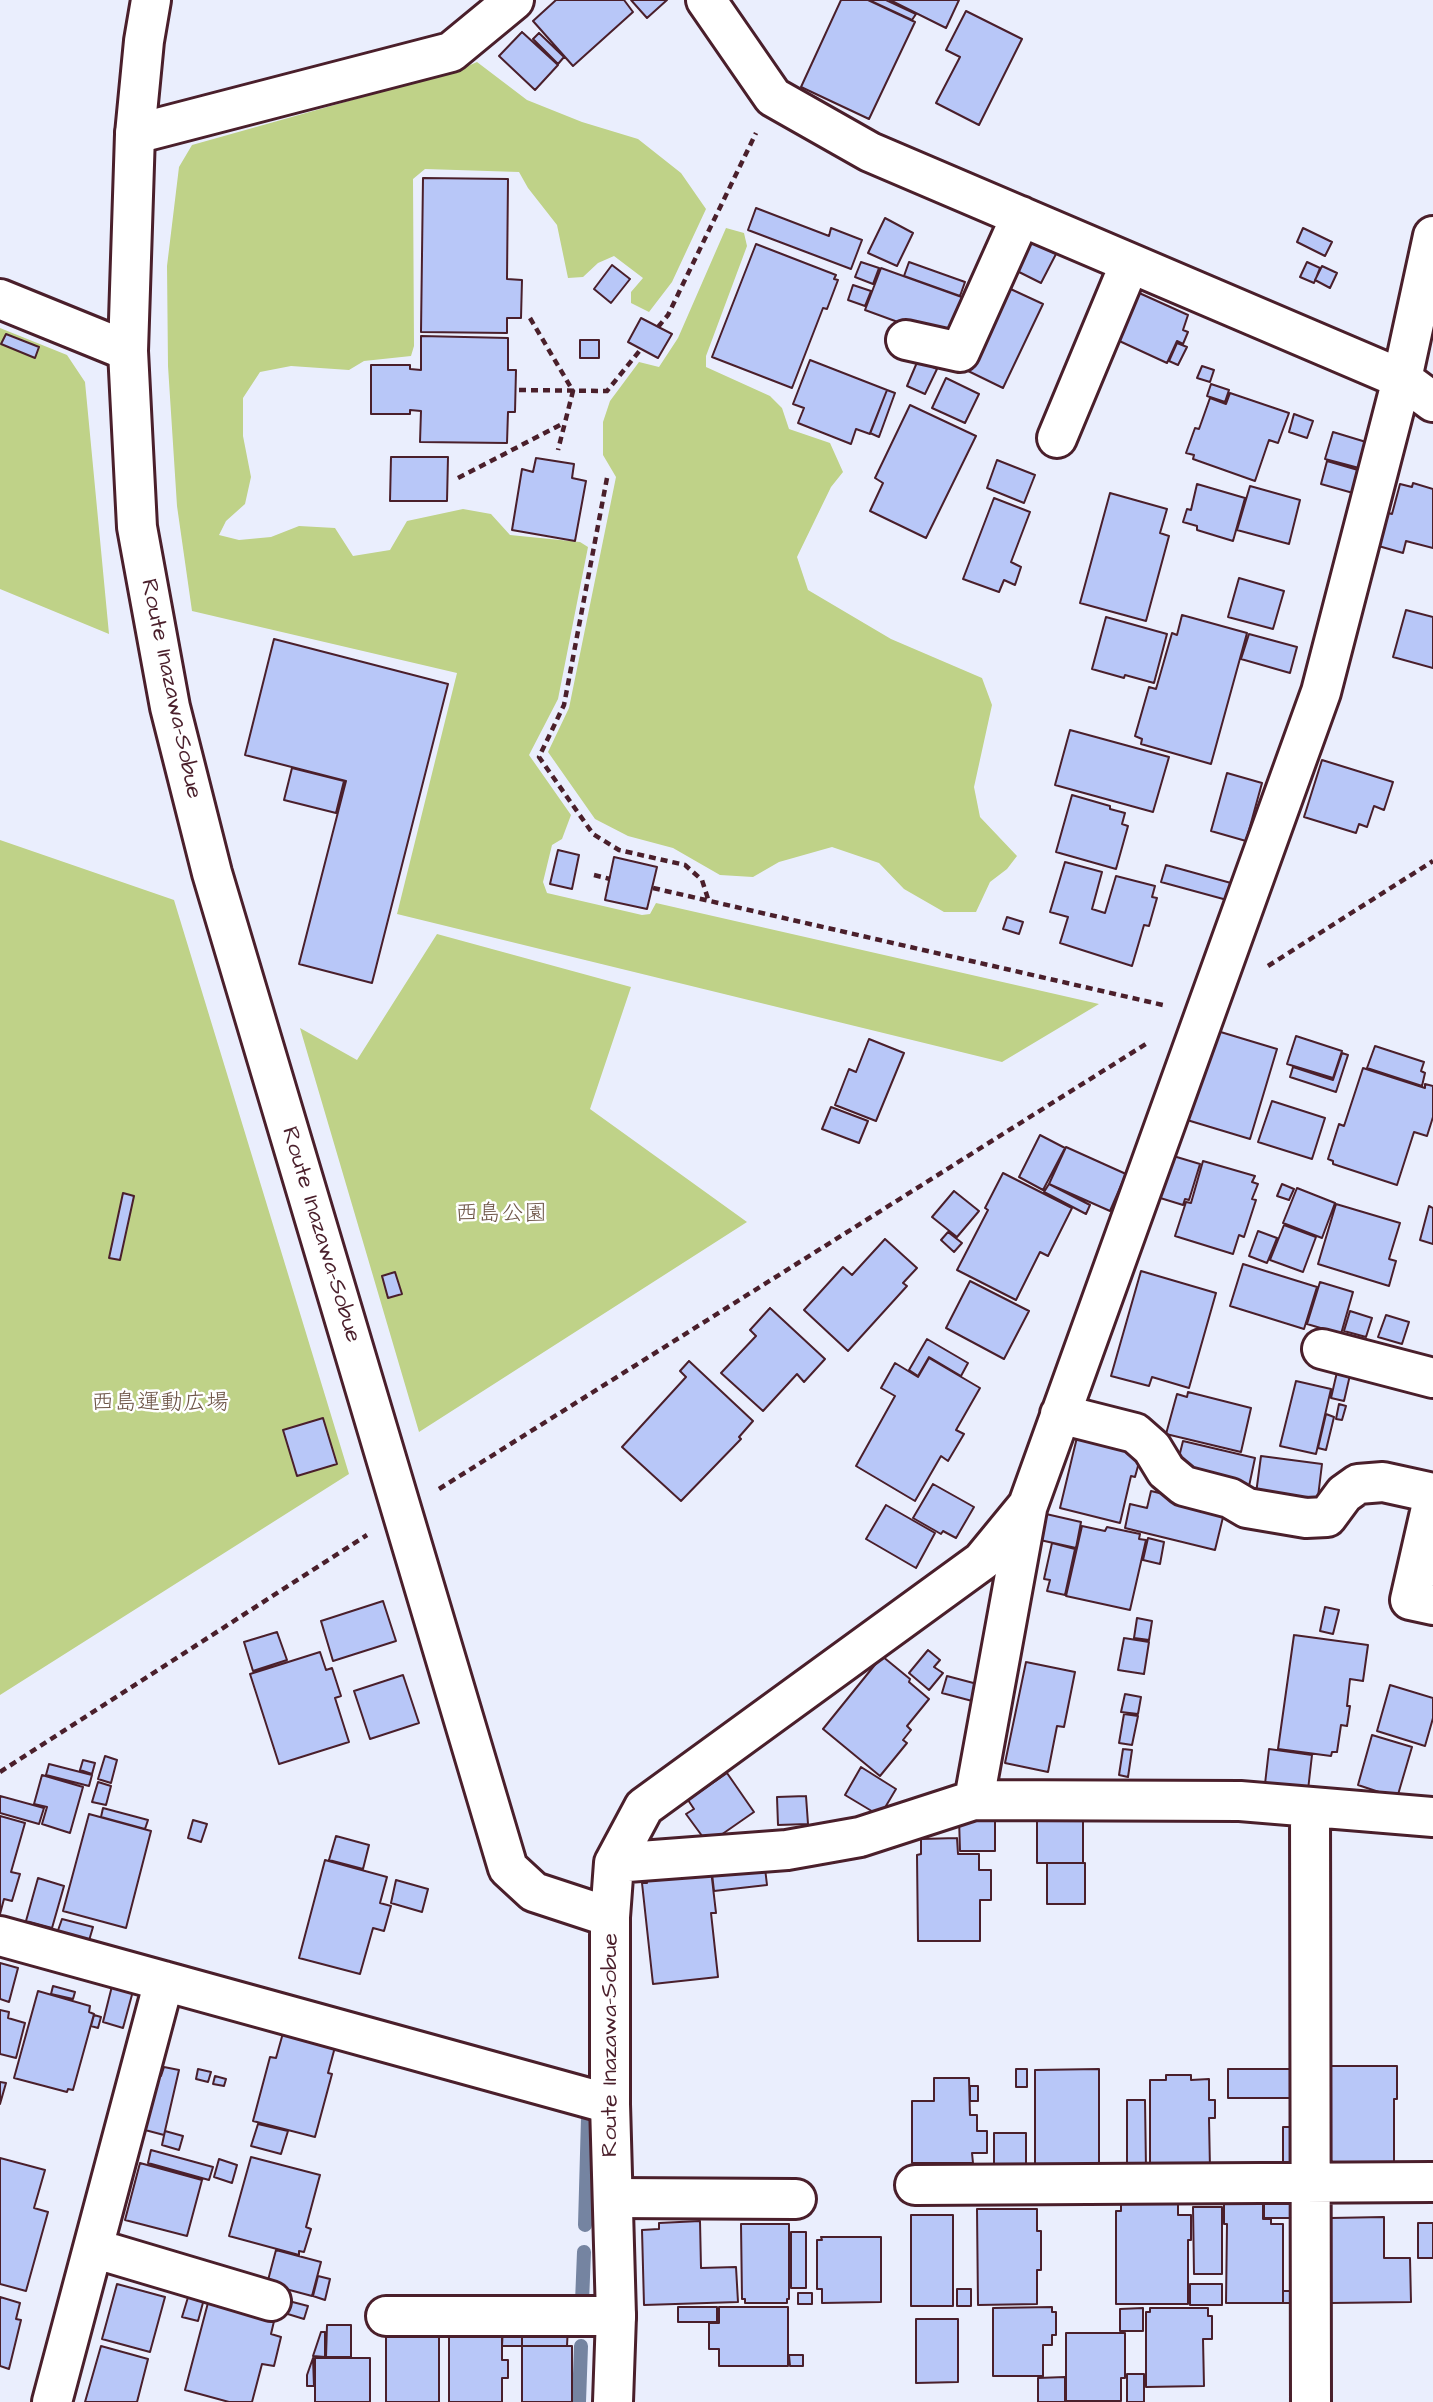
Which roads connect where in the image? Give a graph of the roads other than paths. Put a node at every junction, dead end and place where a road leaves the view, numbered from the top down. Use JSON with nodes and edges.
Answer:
{"nodes":[{"id":1,"x":151,"y":0,"type":"edge"},
{"id":2,"x":514,"y":0,"type":"edge"},
{"id":3,"x":706,"y":0,"type":"edge"},
{"id":4,"x":135,"y":134,"type":"junction"},
{"id":5,"x":1021,"y":216,"type":"junction"},
{"id":6,"x":1433,"y":236,"type":"edge"},
{"id":7,"x":1130,"y":263,"type":"junction"},
{"id":8,"x":0,"y":299,"type":"edge"},
{"id":9,"x":906,"y":340,"type":"dead end"},
{"id":10,"x":128,"y":351,"type":"junction"},
{"id":11,"x":1402,"y":379,"type":"junction"},
{"id":12,"x":1433,"y":402,"type":"edge"},
{"id":13,"x":1057,"y":438,"type":"dead end"},
{"id":14,"x":1322,"y":1349,"type":"dead end"},
{"id":15,"x":1433,"y":1378,"type":"edge"},
{"id":16,"x":1060,"y":1414,"type":"junction"},
{"id":17,"x":1433,"y":1493,"type":"edge"},
{"id":18,"x":1433,"y":1499,"type":"edge"},
{"id":19,"x":1028,"y":1505,"type":"junction"},
{"id":20,"x":1433,"y":1605,"type":"edge"},
{"id":21,"x":974,"y":1800,"type":"junction"},
{"id":22,"x":1310,"y":1807,"type":"junction"},
{"id":23,"x":1433,"y":1817,"type":"edge"},
{"id":24,"x":614,"y":1863,"type":"junction"},
{"id":25,"x":610,"y":1917,"type":"junction"},
{"id":26,"x":0,"y":1936,"type":"edge"},
{"id":27,"x":164,"y":1981,"type":"junction"},
{"id":28,"x":610,"y":2104,"type":"junction"},
{"id":29,"x":1433,"y":2182,"type":"edge"},
{"id":30,"x":1310,"y":2184,"type":"junction"},
{"id":31,"x":915,"y":2185,"type":"dead end"},
{"id":32,"x":613,"y":2198,"type":"junction"},
{"id":33,"x":796,"y":2199,"type":"dead end"},
{"id":34,"x":93,"y":2248,"type":"junction"},
{"id":35,"x":271,"y":2301,"type":"dead end"},
{"id":36,"x":386,"y":2316,"type":"dead end"},
{"id":37,"x":616,"y":2316,"type":"junction"},
{"id":38,"x":52,"y":2402,"type":"edge"},
{"id":39,"x":613,"y":2402,"type":"edge"},
{"id":40,"x":1311,"y":2402,"type":"edge"}],
"edges":[{"from":1,"to":4,"type":"street","name":"Route Inazawa-Sobue"},
{"from":2,"to":4,"type":"street"},
{"from":3,"to":5,"type":"street"},
{"from":4,"to":10,"type":"street","name":"Route Inazawa-Sobue"},
{"from":5,"to":7,"type":"street"},
{"from":5,"to":9,"type":"street"},
{"from":6,"to":11,"type":"street"},
{"from":7,"to":11,"type":"street"},
{"from":7,"to":13,"type":"street"},
{"from":8,"to":10,"type":"street"},
{"from":10,"to":25,"type":"street","name":"Route Inazawa-Sobue"},
{"from":11,"to":12,"type":"street"},
{"from":11,"to":16,"type":"street"},
{"from":14,"to":15,"type":"street"},
{"from":16,"to":17,"type":"street"},
{"from":16,"to":19,"type":"street"},
{"from":18,"to":20,"type":"street"},
{"from":19,"to":21,"type":"street"},
{"from":19,"to":24,"type":"street"},
{"from":21,"to":22,"type":"street"},
{"from":21,"to":24,"type":"street"},
{"from":22,"to":23,"type":"street"},
{"from":22,"to":30,"type":"street"},
{"from":24,"to":25,"type":"street"},
{"from":25,"to":28,"type":"street","name":"Route Inazawa-Sobue"},
{"from":26,"to":27,"type":"street"},
{"from":27,"to":28,"type":"street"},
{"from":27,"to":34,"type":"street"},
{"from":28,"to":32,"type":"street","name":"Route Inazawa-Sobue"},
{"from":29,"to":30,"type":"street"},
{"from":30,"to":31,"type":"street"},
{"from":30,"to":40,"type":"street"},
{"from":32,"to":33,"type":"street"},
{"from":32,"to":37,"type":"street","name":"Route Inazawa-Sobue"},
{"from":34,"to":35,"type":"street"},
{"from":34,"to":38,"type":"street"},
{"from":36,"to":37,"type":"street"},
{"from":37,"to":39,"type":"street","name":"Route Inazawa-Sobue"}]}
